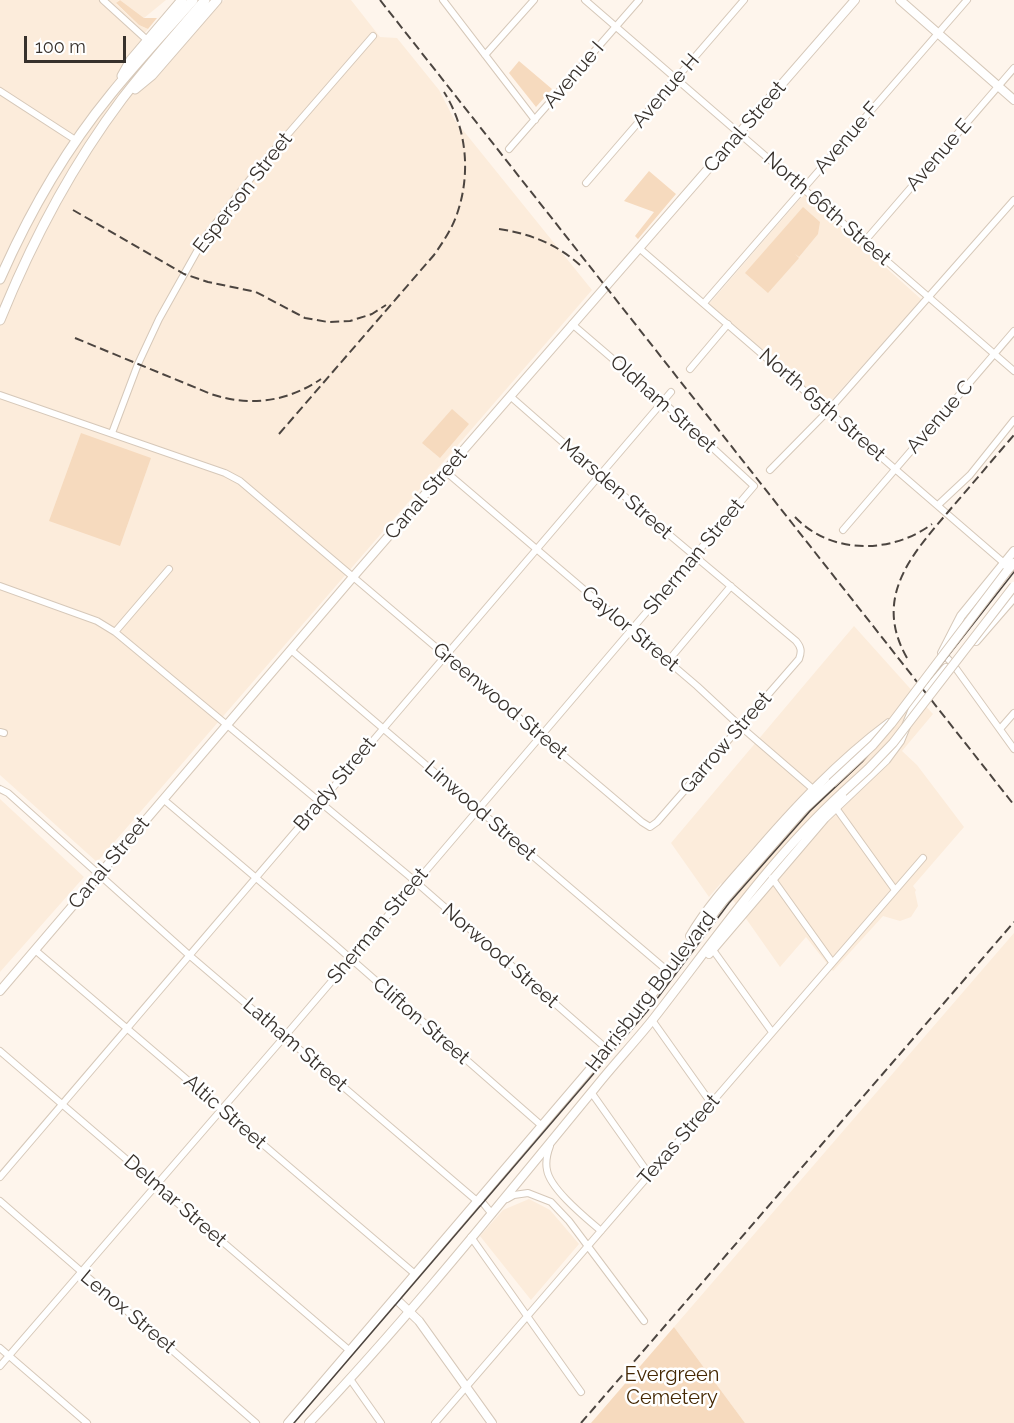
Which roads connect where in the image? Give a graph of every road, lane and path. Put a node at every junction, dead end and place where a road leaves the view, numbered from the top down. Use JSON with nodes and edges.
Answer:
{"nodes":[{"id":1,"x":104,"y":0,"type":"edge"},
{"id":2,"x":182,"y":0,"type":"edge"},
{"id":3,"x":193,"y":0,"type":"edge"},
{"id":4,"x":205,"y":0,"type":"edge"},
{"id":5,"x":217,"y":0,"type":"edge"},
{"id":6,"x":443,"y":0,"type":"edge"},
{"id":7,"x":534,"y":0,"type":"edge"},
{"id":8,"x":585,"y":0,"type":"edge"},
{"id":9,"x":639,"y":0,"type":"edge"},
{"id":10,"x":744,"y":0,"type":"edge"},
{"id":11,"x":855,"y":0,"type":"edge"},
{"id":12,"x":900,"y":0,"type":"edge"},
{"id":13,"x":967,"y":0,"type":"edge"},
{"id":14,"x":616,"y":26,"type":"junction"},
{"id":15,"x":939,"y":32,"type":"junction"},
{"id":16,"x":373,"y":36,"type":"dead end"},
{"id":17,"x":147,"y":40,"type":"junction"},
{"id":18,"x":485,"y":56,"type":"junction"},
{"id":19,"x":1014,"y":68,"type":"edge"},
{"id":20,"x":677,"y":79,"type":"junction"},
{"id":21,"x":998,"y":86,"type":"junction"},
{"id":22,"x":0,"y":91,"type":"edge"},
{"id":23,"x":112,"y":93,"type":"junction"},
{"id":24,"x":121,"y":100,"type":"junction"},
{"id":25,"x":1014,"y":100,"type":"edge"},
{"id":26,"x":535,"y":120,"type":"junction"},
{"id":27,"x":740,"y":133,"type":"junction"},
{"id":28,"x":77,"y":141,"type":"junction"},
{"id":29,"x":91,"y":145,"type":"junction"},
{"id":30,"x":509,"y":149,"type":"dead end"},
{"id":31,"x":586,"y":183,"type":"dead end"},
{"id":32,"x":804,"y":188,"type":"junction"},
{"id":33,"x":1014,"y":200,"type":"edge"},
{"id":34,"x":864,"y":242,"type":"junction"},
{"id":35,"x":639,"y":248,"type":"junction"},
{"id":36,"x":0,"y":279,"type":"edge"},
{"id":37,"x":930,"y":297,"type":"junction"},
{"id":38,"x":704,"y":303,"type":"junction"},
{"id":39,"x":0,"y":320,"type":"edge"},
{"id":40,"x":572,"y":324,"type":"junction"},
{"id":41,"x":728,"y":324,"type":"junction"},
{"id":42,"x":1014,"y":331,"type":"edge"},
{"id":43,"x":994,"y":354,"type":"junction"},
{"id":44,"x":690,"y":369,"type":"dead end"},
{"id":45,"x":1014,"y":371,"type":"edge"},
{"id":46,"x":671,"y":392,"type":"dead end"},
{"id":47,"x":0,"y":395,"type":"edge"},
{"id":48,"x":510,"y":396,"type":"junction"},
{"id":49,"x":663,"y":402,"type":"junction"},
{"id":50,"x":828,"y":411,"type":"junction"},
{"id":51,"x":1014,"y":420,"type":"edge"},
{"id":52,"x":112,"y":433,"type":"junction"},
{"id":53,"x":896,"y":469,"type":"junction"},
{"id":54,"x":770,"y":470,"type":"dead end"},
{"id":55,"x":446,"y":471,"type":"junction"},
{"id":56,"x":600,"y":475,"type":"junction"},
{"id":57,"x":754,"y":486,"type":"joint"},
{"id":58,"x":938,"y":505,"type":"junction"},
{"id":59,"x":843,"y":530,"type":"dead end"},
{"id":60,"x":536,"y":550,"type":"junction"},
{"id":61,"x":1014,"y":551,"type":"edge"},
{"id":62,"x":695,"y":556,"type":"junction"},
{"id":63,"x":1014,"y":563,"type":"edge"},
{"id":64,"x":1005,"y":567,"type":"junction"},
{"id":65,"x":169,"y":569,"type":"dead end"},
{"id":66,"x":353,"y":577,"type":"junction"},
{"id":67,"x":0,"y":586,"type":"edge"},
{"id":68,"x":731,"y":586,"type":"junction"},
{"id":69,"x":1014,"y":586,"type":"edge"},
{"id":70,"x":1014,"y":597,"type":"edge"},
{"id":71,"x":630,"y":631,"type":"junction"},
{"id":72,"x":115,"y":632,"type":"junction"},
{"id":73,"x":291,"y":650,"type":"junction"},
{"id":74,"x":801,"y":653,"type":"joint"},
{"id":75,"x":942,"y":653,"type":"junction"},
{"id":76,"x":445,"y":655,"type":"junction"},
{"id":77,"x":668,"y":661,"type":"junction"},
{"id":78,"x":952,"y":663,"type":"junction"},
{"id":79,"x":1014,"y":713,"type":"edge"},
{"id":80,"x":226,"y":726,"type":"junction"},
{"id":81,"x":740,"y":726,"type":"junction"},
{"id":82,"x":884,"y":727,"type":"junction"},
{"id":83,"x":383,"y":728,"type":"junction"},
{"id":84,"x":1000,"y":729,"type":"junction"},
{"id":85,"x":540,"y":736,"type":"junction"},
{"id":86,"x":900,"y":741,"type":"junction"},
{"id":87,"x":1014,"y":748,"type":"edge"},
{"id":88,"x":0,"y":789,"type":"edge"},
{"id":89,"x":813,"y":789,"type":"junction"},
{"id":90,"x":163,"y":799,"type":"junction"},
{"id":91,"x":321,"y":802,"type":"junction"},
{"id":92,"x":836,"y":808,"type":"junction"},
{"id":93,"x":478,"y":810,"type":"junction"},
{"id":94,"x":647,"y":825,"type":"joint"},
{"id":95,"x":923,"y":858,"type":"dead end"},
{"id":96,"x":99,"y":875,"type":"junction"},
{"id":97,"x":255,"y":878,"type":"junction"},
{"id":98,"x":772,"y":878,"type":"junction"},
{"id":99,"x":416,"y":882,"type":"junction"},
{"id":100,"x":895,"y":890,"type":"junction"},
{"id":101,"x":35,"y":950,"type":"junction"},
{"id":102,"x":713,"y":950,"type":"junction"},
{"id":103,"x":189,"y":955,"type":"junction"},
{"id":104,"x":350,"y":960,"type":"junction"},
{"id":105,"x":832,"y":962,"type":"junction"},
{"id":106,"x":669,"y":972,"type":"junction"},
{"id":107,"x":0,"y":991,"type":"edge"},
{"id":108,"x":652,"y":1020,"type":"junction"},
{"id":109,"x":126,"y":1028,"type":"junction"},
{"id":110,"x":772,"y":1032,"type":"junction"},
{"id":111,"x":285,"y":1036,"type":"junction"},
{"id":112,"x":608,"y":1049,"type":"junction"},
{"id":113,"x":0,"y":1051,"type":"edge"},
{"id":114,"x":591,"y":1092,"type":"junction"},
{"id":115,"x":711,"y":1103,"type":"junction"},
{"id":116,"x":62,"y":1104,"type":"junction"},
{"id":117,"x":222,"y":1109,"type":"junction"},
{"id":118,"x":542,"y":1126,"type":"junction"},
{"id":119,"x":553,"y":1140,"type":"junction"},
{"id":120,"x":649,"y":1174,"type":"junction"},
{"id":121,"x":0,"y":1177,"type":"edge"},
{"id":122,"x":157,"y":1185,"type":"junction"},
{"id":123,"x":0,"y":1201,"type":"edge"},
{"id":124,"x":477,"y":1201,"type":"junction"},
{"id":125,"x":499,"y":1205,"type":"junction"},
{"id":126,"x":492,"y":1214,"type":"junction"},
{"id":127,"x":601,"y":1231,"type":"junction"},
{"id":128,"x":471,"y":1238,"type":"junction"},
{"id":129,"x":588,"y":1245,"type":"junction"},
{"id":130,"x":81,"y":1272,"type":"junction"},
{"id":131,"x":415,"y":1275,"type":"junction"},
{"id":132,"x":395,"y":1298,"type":"junction"},
{"id":133,"x":409,"y":1310,"type":"junction"},
{"id":134,"x":528,"y":1315,"type":"junction"},
{"id":135,"x":644,"y":1321,"type":"dead end"},
{"id":136,"x":0,"y":1348,"type":"edge"},
{"id":137,"x":350,"y":1351,"type":"junction"},
{"id":138,"x":9,"y":1355,"type":"junction"},
{"id":139,"x":0,"y":1366,"type":"edge"},
{"id":140,"x":350,"y":1379,"type":"junction"},
{"id":141,"x":467,"y":1387,"type":"junction"},
{"id":142,"x":581,"y":1392,"type":"dead end"},
{"id":143,"x":87,"y":1423,"type":"edge"},
{"id":144,"x":256,"y":1423,"type":"edge"},
{"id":145,"x":288,"y":1423,"type":"edge"},
{"id":146,"x":309,"y":1423,"type":"edge"},
{"id":147,"x":381,"y":1423,"type":"edge"},
{"id":148,"x":435,"y":1423,"type":"edge"},
{"id":149,"x":492,"y":1423,"type":"edge"}],
"edges":[{"from":1,"to":17,"type":"street"},
{"from":2,"to":17,"type":"main road"},
{"from":3,"to":23,"type":"main road"},
{"from":4,"to":24,"type":"main road"},
{"from":5,"to":24,"type":"main road"},
{"from":6,"to":18,"type":"street"},
{"from":7,"to":18,"type":"street"},
{"from":8,"to":14,"type":"street","name":"North 66th Street"},
{"from":9,"to":14,"type":"street","name":"Avenue I"},
{"from":10,"to":20,"type":"street","name":"Avenue H"},
{"from":11,"to":27,"type":"street","name":"Canal Street"},
{"from":12,"to":15,"type":"street"},
{"from":13,"to":15,"type":"street","name":"Avenue F"},
{"from":14,"to":20,"type":"street","name":"North 66th Street"},
{"from":14,"to":26,"type":"street","name":"Avenue I"},
{"from":15,"to":21,"type":"street"},
{"from":15,"to":32,"type":"street","name":"Avenue F"},
{"from":16,"to":52,"type":"street","name":"Esperson Street"},
{"from":17,"to":23,"type":"main road"},
{"from":18,"to":26,"type":"street"},
{"from":19,"to":21,"type":"street","name":"Avenue E"},
{"from":20,"to":27,"type":"street","name":"North 66th Street"},
{"from":20,"to":31,"type":"street","name":"Avenue H"},
{"from":21,"to":25,"type":"street"},
{"from":21,"to":34,"type":"street","name":"Avenue E"},
{"from":22,"to":28,"type":"street"},
{"from":23,"to":28,"type":"main road"},
{"from":24,"to":29,"type":"main road"},
{"from":26,"to":30,"type":"street","name":"Avenue I"},
{"from":27,"to":32,"type":"street","name":"North 66th Street"},
{"from":27,"to":35,"type":"street","name":"Canal Street"},
{"from":28,"to":29,"type":"main road"},
{"from":28,"to":36,"type":"main road"},
{"from":29,"to":39,"type":"main road"},
{"from":32,"to":34,"type":"street","name":"North 66th Street"},
{"from":32,"to":38,"type":"street","name":"Avenue F"},
{"from":33,"to":37,"type":"street"},
{"from":34,"to":37,"type":"street","name":"North 66th Street"},
{"from":35,"to":38,"type":"street","name":"North 65th Street"},
{"from":35,"to":40,"type":"street","name":"Canal Street"},
{"from":37,"to":43,"type":"street","name":"North 66th Street"},
{"from":37,"to":50,"type":"street"},
{"from":38,"to":41,"type":"street","name":"North 65th Street"},
{"from":40,"to":48,"type":"street","name":"Canal Street"},
{"from":40,"to":49,"type":"street","name":"Oldham Street"},
{"from":41,"to":44,"type":"street"},
{"from":41,"to":50,"type":"street","name":"North 65th Street"},
{"from":42,"to":43,"type":"street","name":"Avenue C"},
{"from":43,"to":45,"type":"street","name":"North 66th Street"},
{"from":43,"to":53,"type":"street","name":"Avenue C"},
{"from":46,"to":49,"type":"street","name":"Brady Street"},
{"from":47,"to":52,"type":"street","name":"Greenwood Street"},
{"from":48,"to":55,"type":"street","name":"Canal Street"},
{"from":48,"to":56,"type":"street","name":"Marsden Street"},
{"from":49,"to":56,"type":"street","name":"Brady Street"},
{"from":49,"to":57,"type":"street","name":"Oldham Street"},
{"from":50,"to":53,"type":"street","name":"North 65th Street"},
{"from":50,"to":54,"type":"street"},
{"from":51,"to":58,"type":"street"},
{"from":52,"to":66,"type":"street","name":"Greenwood Street"},
{"from":53,"to":58,"type":"street","name":"North 65th Street"},
{"from":53,"to":59,"type":"street","name":"Avenue C"},
{"from":55,"to":60,"type":"street","name":"Caylor Street"},
{"from":55,"to":66,"type":"street","name":"Canal Street"},
{"from":56,"to":60,"type":"street","name":"Brady Street"},
{"from":56,"to":62,"type":"street","name":"Marsden Street"},
{"from":57,"to":62,"type":"street","name":"Sherman Street"},
{"from":58,"to":64,"type":"street","name":"North 65th Street"},
{"from":60,"to":71,"type":"street","name":"Caylor Street"},
{"from":60,"to":76,"type":"street","name":"Brady Street"},
{"from":61,"to":64,"type":"main road"},
{"from":62,"to":68,"type":"street","name":"Marsden Street"},
{"from":62,"to":71,"type":"street","name":"Sherman Street"},
{"from":63,"to":64,"type":"main road","name":"Harrisburg Boulevard"},
{"from":64,"to":75,"type":"main road"},
{"from":64,"to":106,"type":"main road","name":"Harrisburg Boulevard","bridge":true},
{"from":65,"to":72,"type":"street"},
{"from":66,"to":73,"type":"street","name":"Canal Street"},
{"from":66,"to":76,"type":"street","name":"Greenwood Street"},
{"from":67,"to":72,"type":"street","name":"Norwood Street"},
{"from":68,"to":74,"type":"street","name":"Marsden Street"},
{"from":68,"to":77,"type":"street"},
{"from":69,"to":108,"type":"main road","name":"Harrisburg Boulevard","bridge":true},
{"from":70,"to":78,"type":"main road"},
{"from":71,"to":77,"type":"street","name":"Caylor Street"},
{"from":71,"to":85,"type":"street","name":"Sherman Street"},
{"from":72,"to":80,"type":"street","name":"Norwood Street"},
{"from":73,"to":80,"type":"street","name":"Canal Street"},
{"from":73,"to":83,"type":"street","name":"Linwood Street"},
{"from":74,"to":81,"type":"street","name":"Garrow Street"},
{"from":75,"to":78,"type":"street"},
{"from":75,"to":82,"type":"main road"},
{"from":76,"to":83,"type":"street","name":"Brady Street"},
{"from":76,"to":85,"type":"street","name":"Greenwood Street"},
{"from":77,"to":81,"type":"street","name":"Caylor Street"},
{"from":78,"to":84,"type":"street"},
{"from":78,"to":86,"type":"main road"},
{"from":79,"to":84,"type":"street"},
{"from":80,"to":90,"type":"street","name":"Canal Street"},
{"from":80,"to":91,"type":"street","name":"Norwood Street"},
{"from":81,"to":89,"type":"street","name":"Caylor Street"},
{"from":81,"to":94,"type":"street","name":"Garrow Street"},
{"from":82,"to":86,"type":"main road"},
{"from":82,"to":89,"type":"main road"},
{"from":83,"to":91,"type":"street","name":"Brady Street"},
{"from":83,"to":93,"type":"street","name":"Linwood Street"},
{"from":84,"to":87,"type":"street"},
{"from":85,"to":93,"type":"street","name":"Sherman Street"},
{"from":85,"to":94,"type":"street","name":"Greenwood Street"},
{"from":86,"to":92,"type":"main road"},
{"from":88,"to":96,"type":"street","name":"Latham Street"},
{"from":89,"to":106,"type":"main road"},
{"from":90,"to":96,"type":"street","name":"Canal Street"},
{"from":90,"to":97,"type":"street","name":"Clifton Street"},
{"from":91,"to":97,"type":"street","name":"Brady Street"},
{"from":91,"to":99,"type":"street","name":"Norwood Street"},
{"from":92,"to":98,"type":"main road"},
{"from":92,"to":100,"type":"street"},
{"from":93,"to":99,"type":"street","name":"Sherman Street"},
{"from":93,"to":106,"type":"street","name":"Linwood Street"},
{"from":95,"to":100,"type":"street","name":"Texas Street"},
{"from":96,"to":101,"type":"street","name":"Canal Street"},
{"from":96,"to":103,"type":"street","name":"Latham Street"},
{"from":97,"to":103,"type":"street","name":"Brady Street"},
{"from":97,"to":104,"type":"street","name":"Clifton Street"},
{"from":98,"to":102,"type":"main road"},
{"from":98,"to":105,"type":"street"},
{"from":99,"to":104,"type":"street","name":"Sherman Street"},
{"from":99,"to":112,"type":"street","name":"Norwood Street"},
{"from":100,"to":105,"type":"street","name":"Texas Street"},
{"from":101,"to":107,"type":"street","name":"Canal Street"},
{"from":101,"to":109,"type":"street","name":"Altic Street"},
{"from":102,"to":108,"type":"main road"},
{"from":102,"to":110,"type":"street"},
{"from":103,"to":109,"type":"street","name":"Brady Street"},
{"from":103,"to":111,"type":"street","name":"Latham Street"},
{"from":104,"to":111,"type":"street","name":"Sherman Street"},
{"from":104,"to":118,"type":"street","name":"Clifton Street"},
{"from":105,"to":110,"type":"street","name":"Texas Street"},
{"from":106,"to":112,"type":"main road","name":"Harrisburg Boulevard"},
{"from":108,"to":114,"type":"main road","name":"Harrisburg Boulevard"},
{"from":108,"to":115,"type":"street"},
{"from":109,"to":116,"type":"street","name":"Brady Street"},
{"from":109,"to":117,"type":"street","name":"Altic Street"},
{"from":110,"to":115,"type":"street","name":"Texas Street"},
{"from":111,"to":117,"type":"street","name":"Sherman Street"},
{"from":111,"to":124,"type":"street","name":"Latham Street"},
{"from":112,"to":118,"type":"main road","name":"Harrisburg Boulevard"},
{"from":113,"to":116,"type":"street","name":"Delmar Street"},
{"from":114,"to":119,"type":"main road","name":"Harrisburg Boulevard"},
{"from":114,"to":120,"type":"street"},
{"from":115,"to":120,"type":"street","name":"Texas Street"},
{"from":116,"to":121,"type":"street","name":"Brady Street"},
{"from":116,"to":122,"type":"street","name":"Delmar Street"},
{"from":117,"to":122,"type":"street","name":"Sherman Street"},
{"from":117,"to":131,"type":"street","name":"Altic Street"},
{"from":118,"to":124,"type":"main road","name":"Harrisburg Boulevard"},
{"from":119,"to":125,"type":"main road","name":"Harrisburg Boulevard"},
{"from":119,"to":127,"type":"street"},
{"from":120,"to":127,"type":"street","name":"Texas Street"},
{"from":122,"to":130,"type":"street","name":"Sherman Street"},
{"from":122,"to":137,"type":"street","name":"Delmar Street"},
{"from":123,"to":130,"type":"street","name":"Lenox Street"},
{"from":124,"to":126,"type":"street","name":"Latham Street"},
{"from":124,"to":131,"type":"main road","name":"Harrisburg Boulevard"},
{"from":125,"to":126,"type":"main road","name":"Harrisburg Boulevard"},
{"from":125,"to":129,"type":"street"},
{"from":126,"to":128,"type":"main road","name":"Harrisburg Boulevard"},
{"from":127,"to":129,"type":"street","name":"Texas Street"},
{"from":128,"to":133,"type":"main road","name":"Harrisburg Boulevard"},
{"from":128,"to":134,"type":"street"},
{"from":129,"to":134,"type":"street","name":"Texas Street"},
{"from":129,"to":135,"type":"street"},
{"from":130,"to":138,"type":"street","name":"Sherman Street"},
{"from":130,"to":144,"type":"street","name":"Lenox Street"},
{"from":131,"to":132,"type":"main road","name":"Harrisburg Boulevard"},
{"from":132,"to":133,"type":"street"},
{"from":132,"to":137,"type":"main road","name":"Harrisburg Boulevard"},
{"from":133,"to":140,"type":"main road","name":"Harrisburg Boulevard"},
{"from":133,"to":141,"type":"street"},
{"from":134,"to":141,"type":"street","name":"Texas Street"},
{"from":134,"to":142,"type":"street"},
{"from":136,"to":138,"type":"street"},
{"from":137,"to":145,"type":"main road","name":"Harrisburg Boulevard"},
{"from":138,"to":139,"type":"street","name":"Sherman Street"},
{"from":138,"to":143,"type":"street"},
{"from":140,"to":146,"type":"main road","name":"Harrisburg Boulevard"},
{"from":140,"to":147,"type":"street"},
{"from":141,"to":148,"type":"street","name":"Texas Street"},
{"from":141,"to":149,"type":"street"}]}
